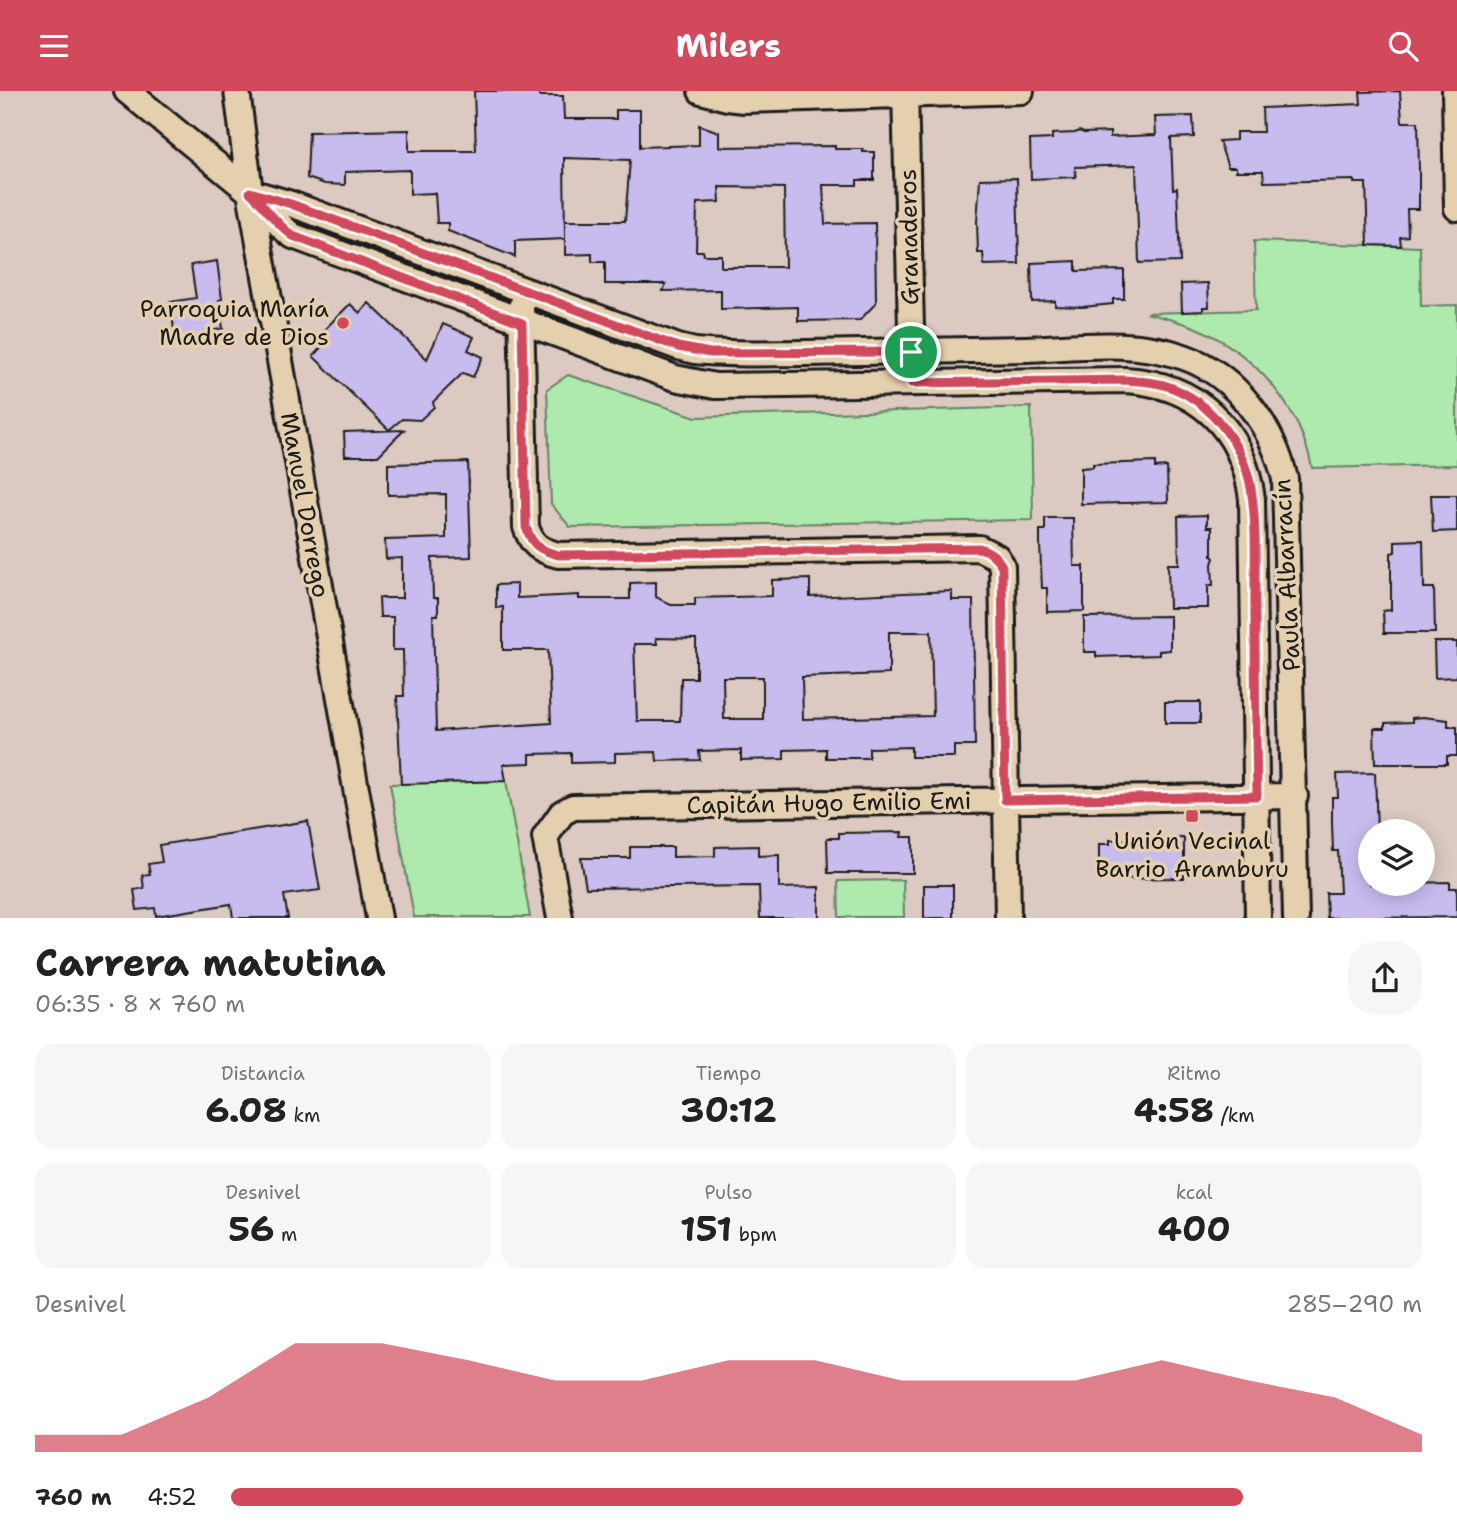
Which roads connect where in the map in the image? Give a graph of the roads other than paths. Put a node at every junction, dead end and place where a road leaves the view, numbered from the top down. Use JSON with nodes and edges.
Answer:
{"nodes":[{"id":1,"x":127,"y":91,"type":"edge"},
{"id":2,"x":237,"y":91,"type":"edge"},
{"id":3,"x":701,"y":91,"type":"edge"},
{"id":4,"x":1021,"y":91,"type":"edge"},
{"id":5,"x":1455,"y":91,"type":"edge"},
{"id":6,"x":906,"y":93,"type":"edge"},
{"id":7,"x":250,"y":192,"type":"junction"},
{"id":8,"x":1457,"y":208,"type":"edge"},
{"id":9,"x":521,"y":289,"type":"junction"},
{"id":10,"x":522,"y":323,"type":"junction"},
{"id":11,"x":911,"y":352,"type":"junction"},
{"id":12,"x":912,"y":383,"type":"junction"},
{"id":13,"x":1257,"y":796,"type":"junction"},
{"id":14,"x":1294,"y":796,"type":"junction"},
{"id":15,"x":1005,"y":800,"type":"junction"},
{"id":16,"x":379,"y":918,"type":"edge"},
{"id":17,"x":560,"y":918,"type":"edge"},
{"id":18,"x":1008,"y":918,"type":"edge"},
{"id":19,"x":1258,"y":918,"type":"edge"},
{"id":20,"x":1296,"y":918,"type":"edge"}],
"edges":[{"from":1,"to":7,"type":"street","name":"Paula Albarracín"},
{"from":2,"to":7,"type":"street","name":"Manuel Dorrego"},
{"from":3,"to":6,"type":"street"},
{"from":4,"to":6,"type":"street"},
{"from":5,"to":8,"type":"street"},
{"from":6,"to":11,"type":"street","name":"Granaderos"},
{"from":7,"to":9,"type":"street","name":"Paula Albarracín"},
{"from":7,"to":10,"type":"street","name":"Paula Albarracín"},
{"from":7,"to":16,"type":"street","name":"Manuel Dorrego"},
{"from":9,"to":10,"type":"street"},
{"from":9,"to":11,"type":"street","name":"Paula Albarracín"},
{"from":10,"to":12,"type":"street","name":"Paula Albarracín"},
{"from":10,"to":15,"type":"street"},
{"from":11,"to":12,"type":"street","name":"Granaderos"},
{"from":11,"to":14,"type":"street","name":"Paula Albarracín"},
{"from":12,"to":13,"type":"street","name":"Paula Albarracín"},
{"from":13,"to":14,"type":"street","name":"Capitán Hugo Emilio Emi"},
{"from":13,"to":15,"type":"street","name":"Capitán Hugo Emilio Emi"},
{"from":13,"to":19,"type":"street","name":"Paula Albarracín"},
{"from":14,"to":20,"type":"street","name":"Paula Albarracín"},
{"from":15,"to":17,"type":"street","name":"Capitán Hugo Emilio Emi"},
{"from":15,"to":18,"type":"street"}]}
